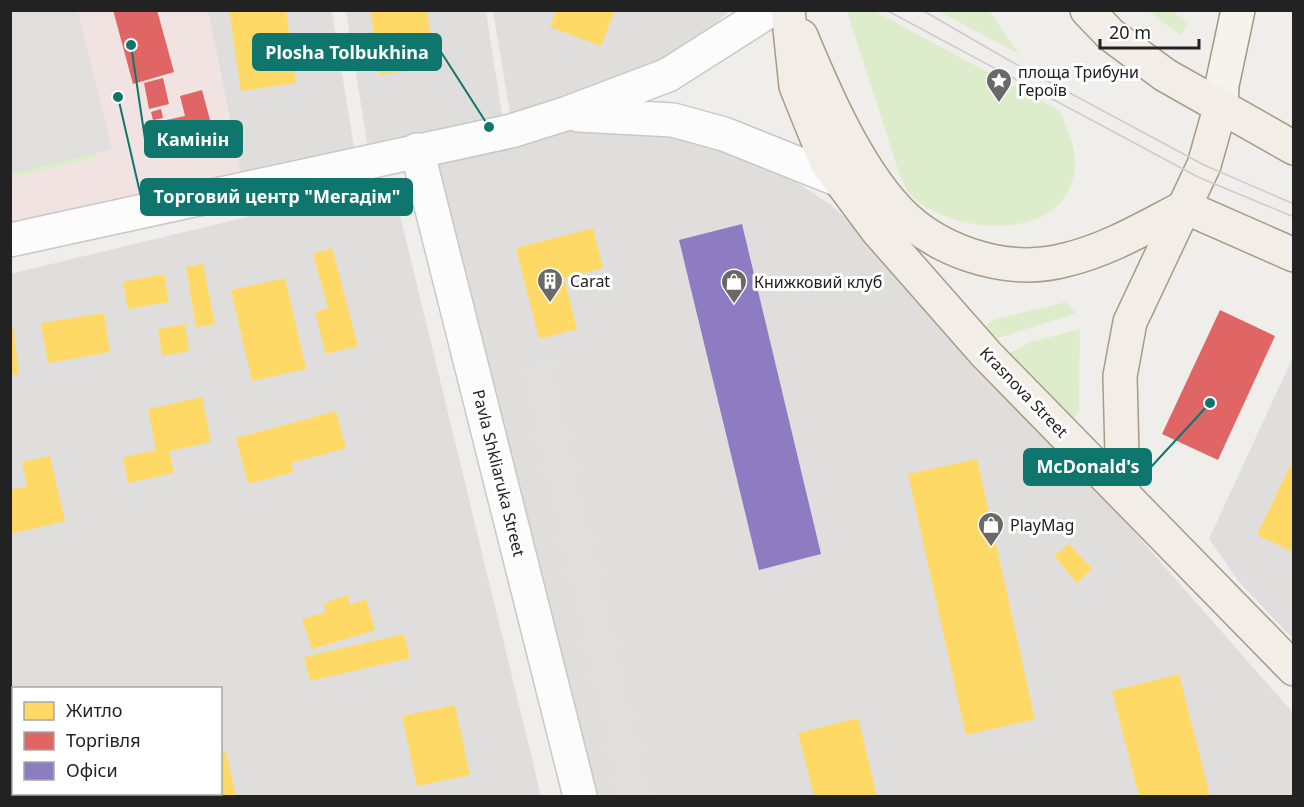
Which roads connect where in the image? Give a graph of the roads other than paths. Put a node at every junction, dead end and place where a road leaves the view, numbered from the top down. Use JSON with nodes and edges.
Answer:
{"nodes":[{"id":1,"x":770,"y":10,"type":"edge"},
{"id":2,"x":789,"y":10,"type":"edge"},
{"id":3,"x":1087,"y":10,"type":"edge"},
{"id":4,"x":1238,"y":10,"type":"edge"},
{"id":5,"x":1221,"y":105,"type":"junction"},
{"id":6,"x":565,"y":114,"type":"junction"},
{"id":7,"x":1293,"y":148,"type":"edge"},
{"id":8,"x":417,"y":150,"type":"junction"},
{"id":9,"x":839,"y":180,"type":"junction"},
{"id":10,"x":889,"y":201,"type":"junction"},
{"id":11,"x":1185,"y":207,"type":"junction"},
{"id":12,"x":10,"y":240,"type":"edge"},
{"id":13,"x":1293,"y":255,"type":"edge"},
{"id":14,"x":1123,"y":493,"type":"junction"},
{"id":15,"x":1293,"y":669,"type":"edge"},
{"id":16,"x":580,"y":796,"type":"edge"}],
"edges":[{"from":1,"to":6,"type":"street"},
{"from":2,"to":9,"type":"main road"},
{"from":2,"to":10,"type":"main road"},
{"from":3,"to":5,"type":"main road"},
{"from":4,"to":5,"type":"main road"},
{"from":5,"to":7,"type":"main road"},
{"from":5,"to":11,"type":"main road"},
{"from":6,"to":8,"type":"street"},
{"from":6,"to":9,"type":"street"},
{"from":8,"to":12,"type":"street"},
{"from":8,"to":16,"type":"street","name":"Pavla Shkliaruka Street"},
{"from":9,"to":10,"type":"street"},
{"from":9,"to":14,"type":"main road","name":"Krasnova Street"},
{"from":10,"to":11,"type":"main road"},
{"from":11,"to":13,"type":"main road"},
{"from":11,"to":14,"type":"main road"},
{"from":14,"to":15,"type":"main road","name":"Krasnova Street"}]}
